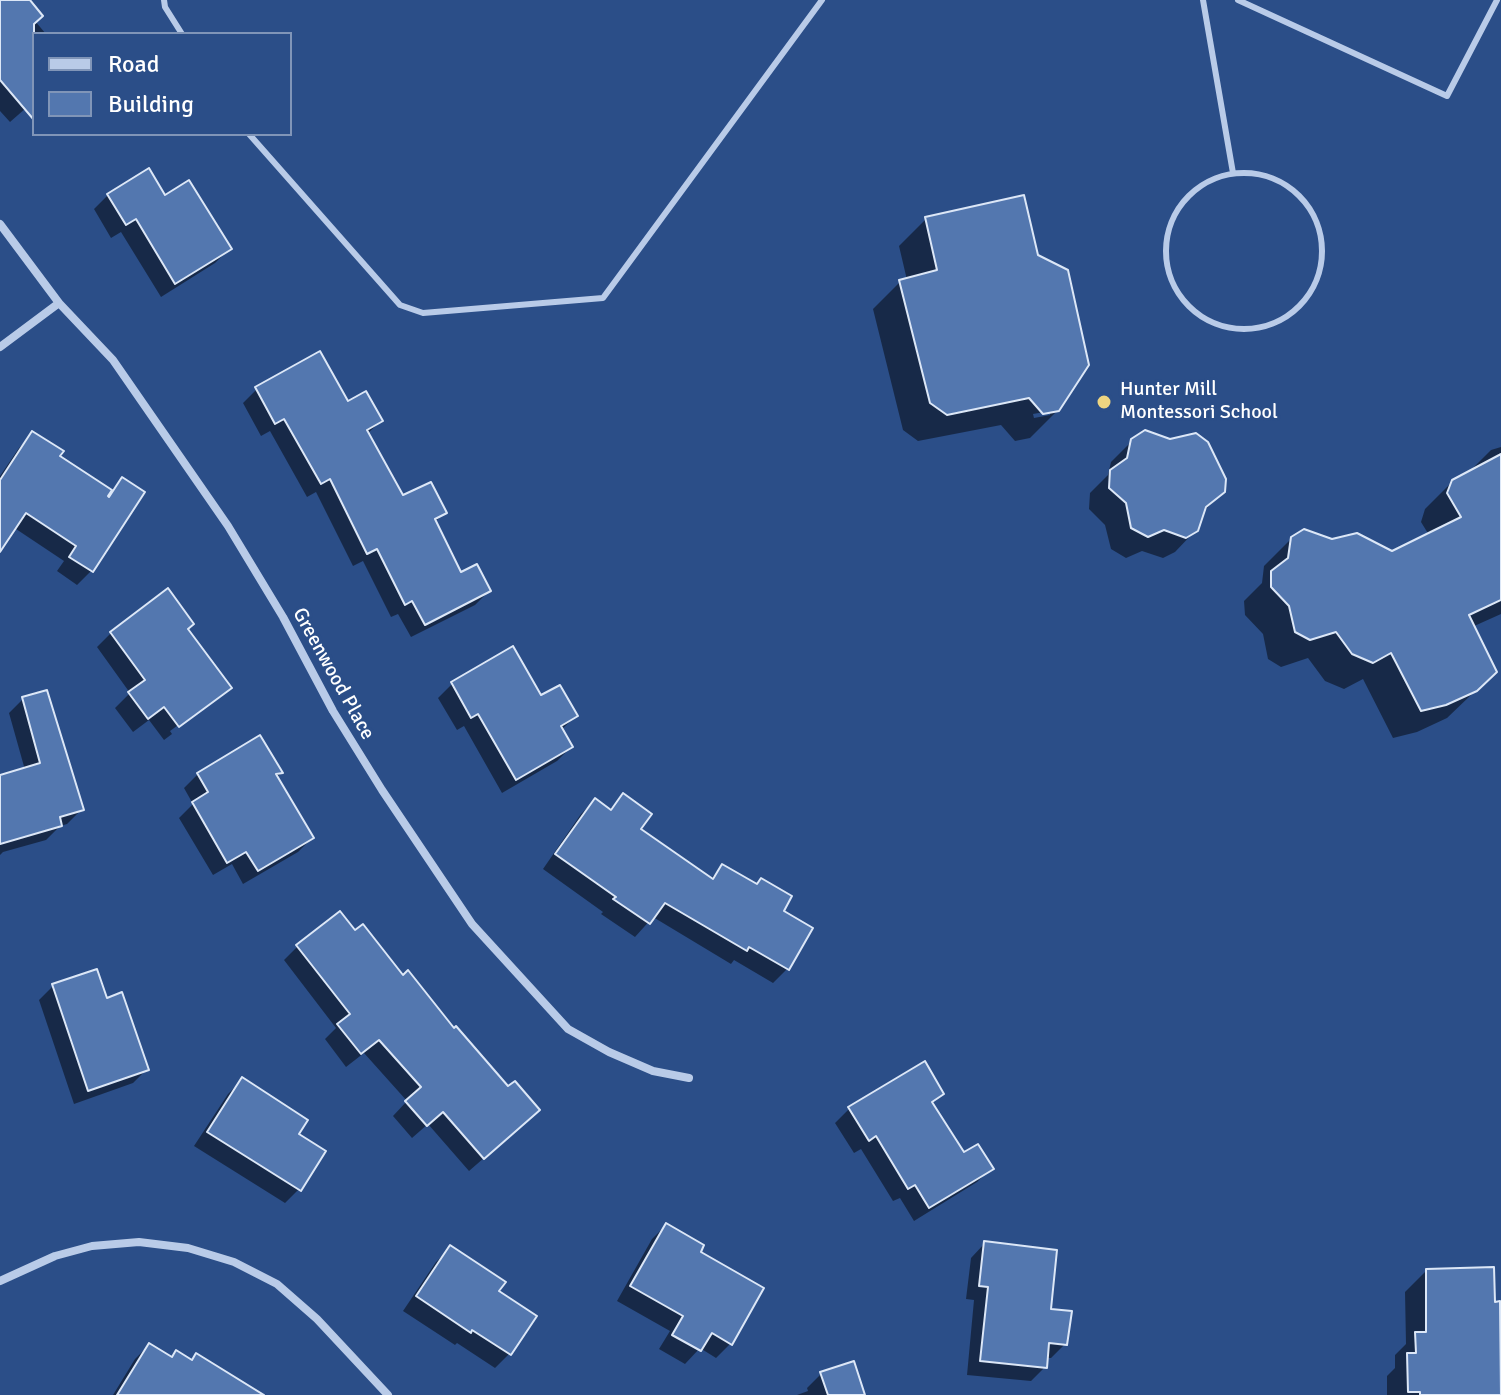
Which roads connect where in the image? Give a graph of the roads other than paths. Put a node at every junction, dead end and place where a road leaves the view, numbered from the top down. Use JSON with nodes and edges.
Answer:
{"nodes":[{"id":1,"x":164,"y":0,"type":"edge"},
{"id":2,"x":822,"y":0,"type":"edge"},
{"id":3,"x":1203,"y":0,"type":"edge"},
{"id":4,"x":1238,"y":0,"type":"edge"},
{"id":5,"x":1497,"y":0,"type":"edge"},
{"id":6,"x":181,"y":32,"type":"edge"},
{"id":7,"x":251,"y":136,"type":"edge"},
{"id":8,"x":1233,"y":173,"type":"junction"},
{"id":9,"x":0,"y":224,"type":"edge"},
{"id":10,"x":59,"y":303,"type":"junction"},
{"id":11,"x":0,"y":347,"type":"edge"},
{"id":12,"x":689,"y":1078,"type":"dead end"},
{"id":13,"x":0,"y":1281,"type":"edge"},
{"id":14,"x":388,"y":1395,"type":"edge"}],
"edges":[{"from":1,"to":6,"type":"lane"},
{"from":2,"to":7,"type":"lane"},
{"from":3,"to":8,"type":"lane"},
{"from":4,"to":5,"type":"lane"},
{"from":8,"to":8,"type":"lane"},
{"from":9,"to":10,"type":"street","name":"Greenwood Place"},
{"from":10,"to":11,"type":"street"},
{"from":10,"to":12,"type":"street","name":"Greenwood Place"},
{"from":13,"to":14,"type":"street"}]}
